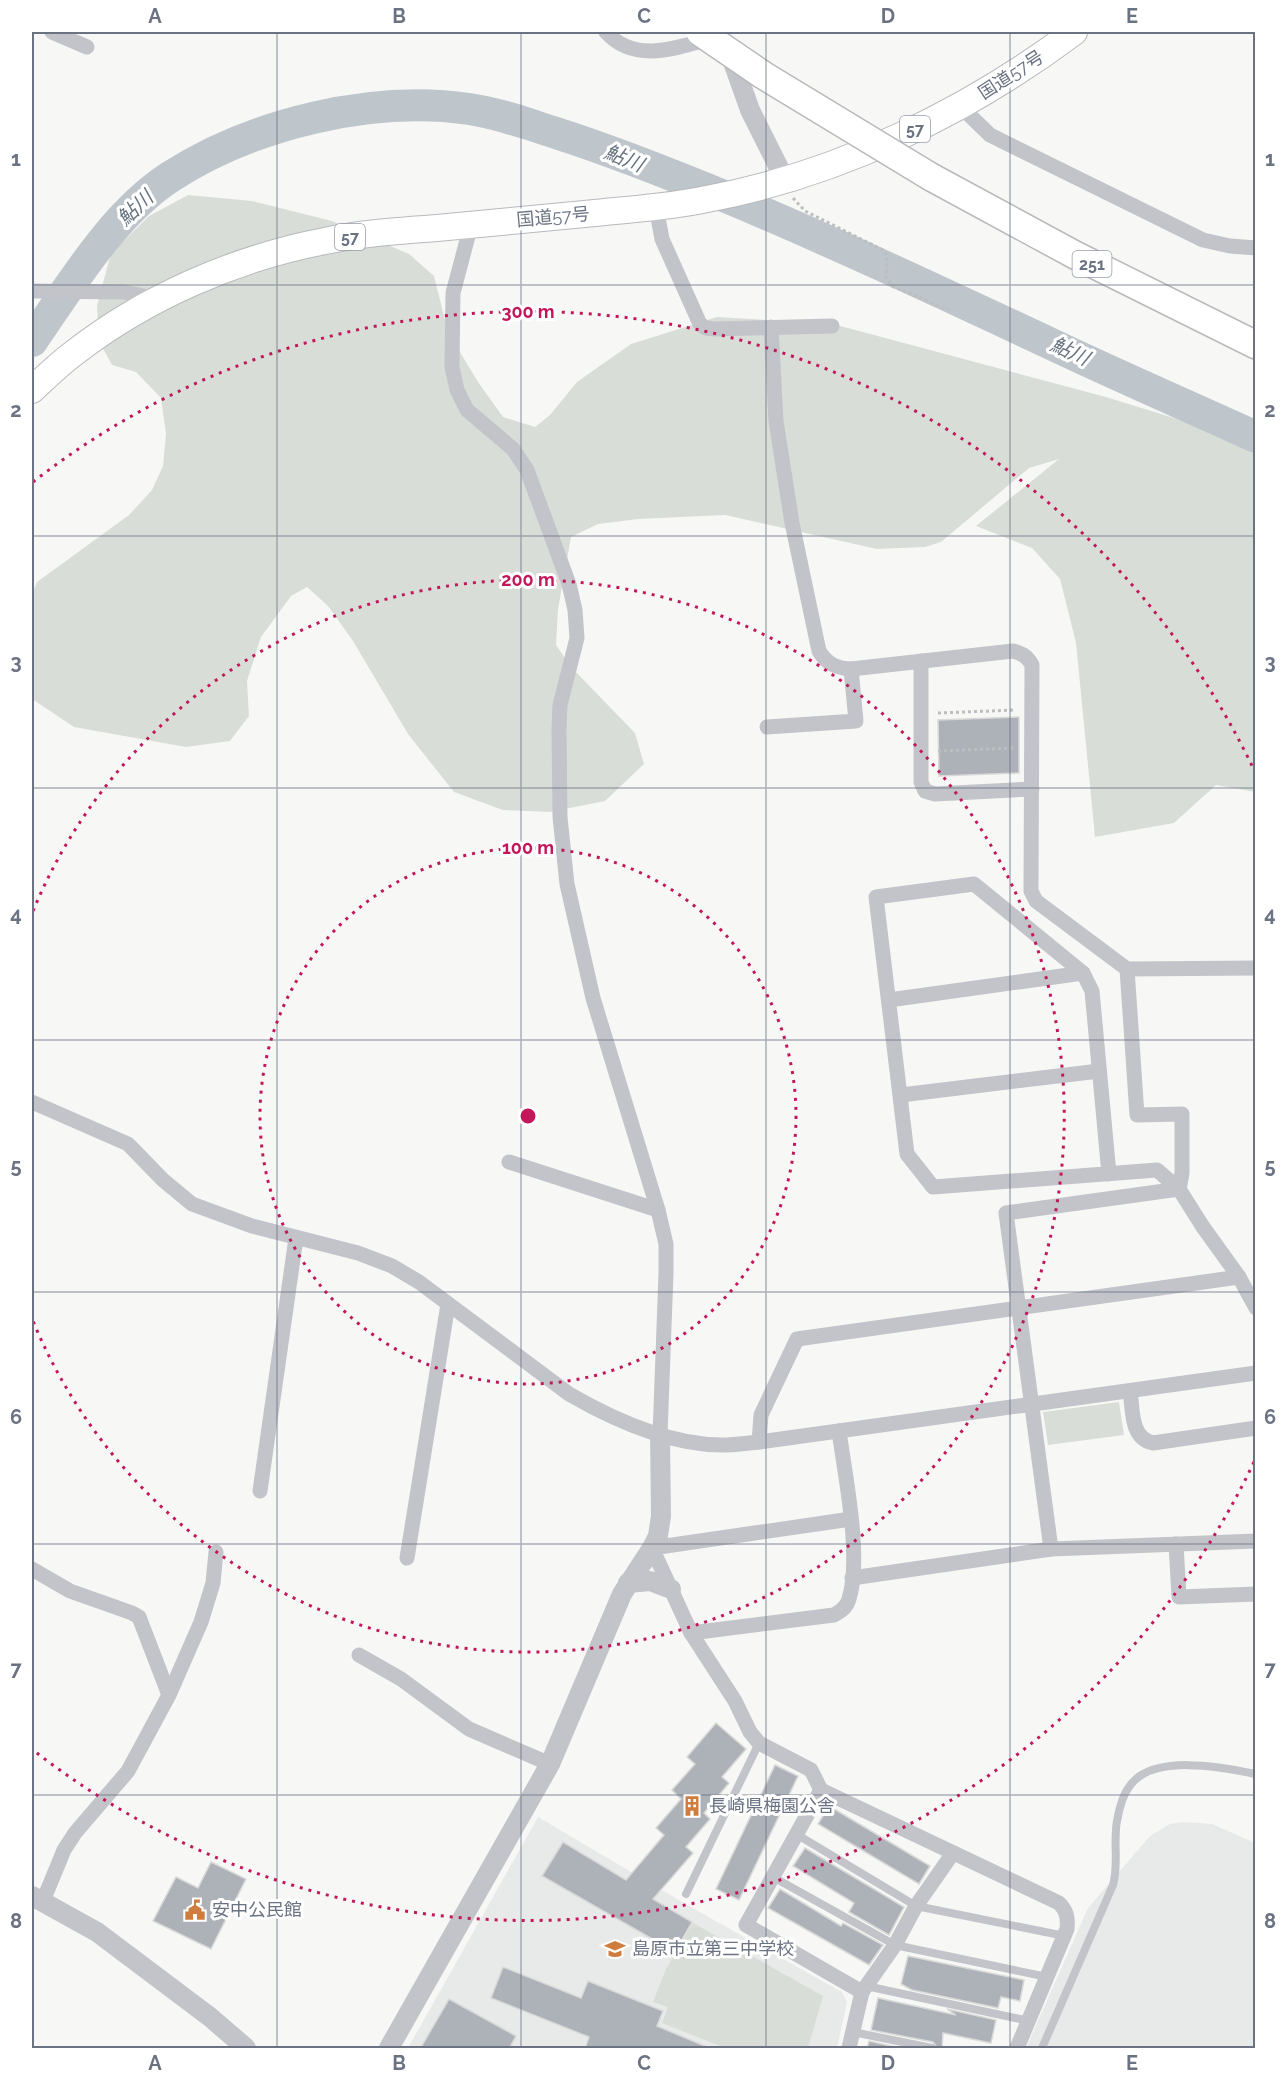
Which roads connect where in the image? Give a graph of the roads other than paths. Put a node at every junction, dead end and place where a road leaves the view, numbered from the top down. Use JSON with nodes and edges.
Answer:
{"nodes":[{"id":1,"x":52,"y":32,"type":"edge"},
{"id":2,"x":606,"y":32,"type":"edge"},
{"id":3,"x":1074,"y":32,"type":"edge"},
{"id":4,"x":715,"y":33,"type":"edge"},
{"id":5,"x":87,"y":47,"type":"dead end"},
{"id":6,"x":960,"y":106,"type":"junction"},
{"id":7,"x":785,"y":180,"type":"junction"},
{"id":8,"x":656,"y":207,"type":"junction"},
{"id":9,"x":471,"y":225,"type":"junction"},
{"id":10,"x":1256,"y":249,"type":"edge"},
{"id":11,"x":32,"y":291,"type":"edge"},
{"id":12,"x":159,"y":299,"type":"junction"},
{"id":13,"x":832,"y":326,"type":"dead end"},
{"id":14,"x":771,"y":327,"type":"junction"},
{"id":15,"x":1256,"y":345,"type":"edge"},
{"id":16,"x":32,"y":390,"type":"edge"},
{"id":17,"x":921,"y":661,"type":"junction"},
{"id":18,"x":851,"y":669,"type":"junction"},
{"id":19,"x":767,"y":727,"type":"dead end"},
{"id":20,"x":1032,"y":789,"type":"junction"},
{"id":21,"x":1256,"y":968,"type":"edge"},
{"id":22,"x":1127,"y":969,"type":"junction"},
{"id":23,"x":1083,"y":973,"type":"junction"},
{"id":24,"x":889,"y":1000,"type":"junction"},
{"id":25,"x":1100,"y":1071,"type":"junction"},
{"id":26,"x":901,"y":1095,"type":"junction"},
{"id":27,"x":32,"y":1102,"type":"edge"},
{"id":28,"x":509,"y":1162,"type":"dead end"},
{"id":29,"x":1109,"y":1174,"type":"junction"},
{"id":30,"x":1179,"y":1189,"type":"junction"},
{"id":31,"x":658,"y":1210,"type":"junction"},
{"id":32,"x":296,"y":1238,"type":"junction"},
{"id":33,"x":1239,"y":1277,"type":"junction"},
{"id":34,"x":448,"y":1304,"type":"junction"},
{"id":35,"x":1255,"y":1304,"type":"edge"},
{"id":36,"x":1018,"y":1308,"type":"junction"},
{"id":37,"x":1256,"y":1373,"type":"edge"},
{"id":38,"x":1130,"y":1391,"type":"junction"},
{"id":39,"x":1032,"y":1405,"type":"junction"},
{"id":40,"x":1256,"y":1428,"type":"edge"},
{"id":41,"x":839,"y":1431,"type":"junction"},
{"id":42,"x":660,"y":1435,"type":"junction"},
{"id":43,"x":759,"y":1442,"type":"junction"},
{"id":44,"x":260,"y":1491,"type":"dead end"},
{"id":45,"x":851,"y":1519,"type":"junction"},
{"id":46,"x":1256,"y":1541,"type":"edge"},
{"id":47,"x":1176,"y":1544,"type":"junction"},
{"id":48,"x":652,"y":1548,"type":"junction"},
{"id":49,"x":1051,"y":1549,"type":"junction"},
{"id":50,"x":216,"y":1552,"type":"dead end"},
{"id":51,"x":407,"y":1558,"type":"dead end"},
{"id":52,"x":32,"y":1569,"type":"edge"},
{"id":53,"x":852,"y":1578,"type":"junction"},
{"id":54,"x":628,"y":1583,"type":"junction"},
{"id":55,"x":671,"y":1588,"type":"junction"},
{"id":56,"x":1256,"y":1594,"type":"edge"},
{"id":57,"x":692,"y":1633,"type":"junction"},
{"id":58,"x":358,"y":1655,"type":"dead end"},
{"id":59,"x":169,"y":1695,"type":"junction"},
{"id":60,"x":759,"y":1743,"type":"junction"},
{"id":61,"x":550,"y":1764,"type":"junction"},
{"id":62,"x":1256,"y":1774,"type":"edge"},
{"id":63,"x":821,"y":1790,"type":"junction"},
{"id":64,"x":796,"y":1834,"type":"junction"},
{"id":65,"x":953,"y":1853,"type":"junction"},
{"id":66,"x":773,"y":1876,"type":"junction"},
{"id":67,"x":686,"y":1894,"type":"dead end"},
{"id":68,"x":37,"y":1899,"type":"edge"},
{"id":69,"x":916,"y":1906,"type":"junction"},
{"id":70,"x":1065,"y":1936,"type":"junction"},
{"id":71,"x":895,"y":1945,"type":"junction"},
{"id":72,"x":1047,"y":1977,"type":"junction"},
{"id":73,"x":864,"y":1989,"type":"junction"},
{"id":74,"x":1029,"y":2021,"type":"junction"},
{"id":75,"x":853,"y":2032,"type":"junction"},
{"id":76,"x":246,"y":2049,"type":"edge"},
{"id":77,"x":389,"y":2049,"type":"edge"},
{"id":78,"x":849,"y":2049,"type":"edge"},
{"id":79,"x":932,"y":2049,"type":"edge"},
{"id":80,"x":1017,"y":2049,"type":"edge"},
{"id":81,"x":1042,"y":2049,"type":"edge"}],
"edges":[{"from":1,"to":5,"type":"street"},
{"from":2,"to":4,"type":"street"},
{"from":3,"to":6,"type":"highway","name":"国道57号","number":"57"},
{"from":4,"to":7,"type":"street"},
{"from":4,"to":15,"type":"highway","number":"251","bridge":true},
{"from":6,"to":7,"type":"highway","name":"国道57号","number":"57"},
{"from":6,"to":10,"type":"street"},
{"from":7,"to":8,"type":"highway","name":"国道57号","number":"57"},
{"from":8,"to":9,"type":"highway","name":"国道57号","number":"57"},
{"from":8,"to":14,"type":"street"},
{"from":9,"to":12,"type":"highway","name":"国道57号","number":"57"},
{"from":9,"to":31,"type":"street"},
{"from":11,"to":12,"type":"street"},
{"from":12,"to":16,"type":"highway","name":"国道57号","number":"57"},
{"from":13,"to":14,"type":"street"},
{"from":14,"to":18,"type":"street"},
{"from":17,"to":18,"type":"street"},
{"from":17,"to":20,"type":"street"},
{"from":17,"to":20,"type":"street"},
{"from":18,"to":19,"type":"street"},
{"from":20,"to":22,"type":"street"},
{"from":21,"to":22,"type":"street"},
{"from":22,"to":30,"type":"street"},
{"from":23,"to":24,"type":"street"},
{"from":23,"to":24,"type":"street"},
{"from":23,"to":25,"type":"street"},
{"from":24,"to":26,"type":"street"},
{"from":25,"to":26,"type":"street"},
{"from":25,"to":29,"type":"street"},
{"from":26,"to":29,"type":"street"},
{"from":27,"to":32,"type":"street"},
{"from":28,"to":31,"type":"street"},
{"from":29,"to":30,"type":"street"},
{"from":30,"to":33,"type":"street"},
{"from":30,"to":36,"type":"street"},
{"from":31,"to":42,"type":"street"},
{"from":32,"to":34,"type":"street"},
{"from":32,"to":44,"type":"street"},
{"from":33,"to":35,"type":"street"},
{"from":33,"to":36,"type":"street"},
{"from":34,"to":42,"type":"street"},
{"from":34,"to":51,"type":"street"},
{"from":36,"to":39,"type":"street"},
{"from":36,"to":43,"type":"street"},
{"from":37,"to":38,"type":"street"},
{"from":38,"to":39,"type":"street"},
{"from":38,"to":40,"type":"street"},
{"from":39,"to":41,"type":"street"},
{"from":39,"to":49,"type":"street"},
{"from":41,"to":43,"type":"street"},
{"from":41,"to":45,"type":"street"},
{"from":42,"to":43,"type":"street"},
{"from":42,"to":48,"type":"street"},
{"from":45,"to":48,"type":"street"},
{"from":45,"to":53,"type":"street"},
{"from":46,"to":47,"type":"street"},
{"from":47,"to":49,"type":"street"},
{"from":47,"to":56,"type":"street"},
{"from":48,"to":54,"type":"street"},
{"from":48,"to":55,"type":"street"},
{"from":49,"to":53,"type":"street"},
{"from":50,"to":59,"type":"street"},
{"from":52,"to":59,"type":"street"},
{"from":53,"to":57,"type":"street"},
{"from":54,"to":55,"type":"street"},
{"from":54,"to":61,"type":"street"},
{"from":55,"to":57,"type":"street"},
{"from":57,"to":60,"type":"street"},
{"from":58,"to":61,"type":"street"},
{"from":59,"to":68,"type":"street"},
{"from":60,"to":63,"type":"street"},
{"from":60,"to":67,"type":"lane"},
{"from":61,"to":77,"type":"street"},
{"from":62,"to":81,"type":"lane"},
{"from":63,"to":64,"type":"street"},
{"from":63,"to":65,"type":"street"},
{"from":64,"to":66,"type":"street"},
{"from":64,"to":69,"type":"lane"},
{"from":65,"to":69,"type":"street"},
{"from":65,"to":70,"type":"street"},
{"from":66,"to":71,"type":"lane"},
{"from":66,"to":73,"type":"street"},
{"from":68,"to":76,"type":"street"},
{"from":69,"to":70,"type":"lane"},
{"from":69,"to":71,"type":"street"},
{"from":70,"to":72,"type":"street"},
{"from":71,"to":72,"type":"lane"},
{"from":71,"to":73,"type":"street"},
{"from":72,"to":74,"type":"street"},
{"from":73,"to":74,"type":"lane"},
{"from":73,"to":75,"type":"street"},
{"from":74,"to":80,"type":"street"},
{"from":75,"to":78,"type":"street"},
{"from":75,"to":79,"type":"lane"}]}
